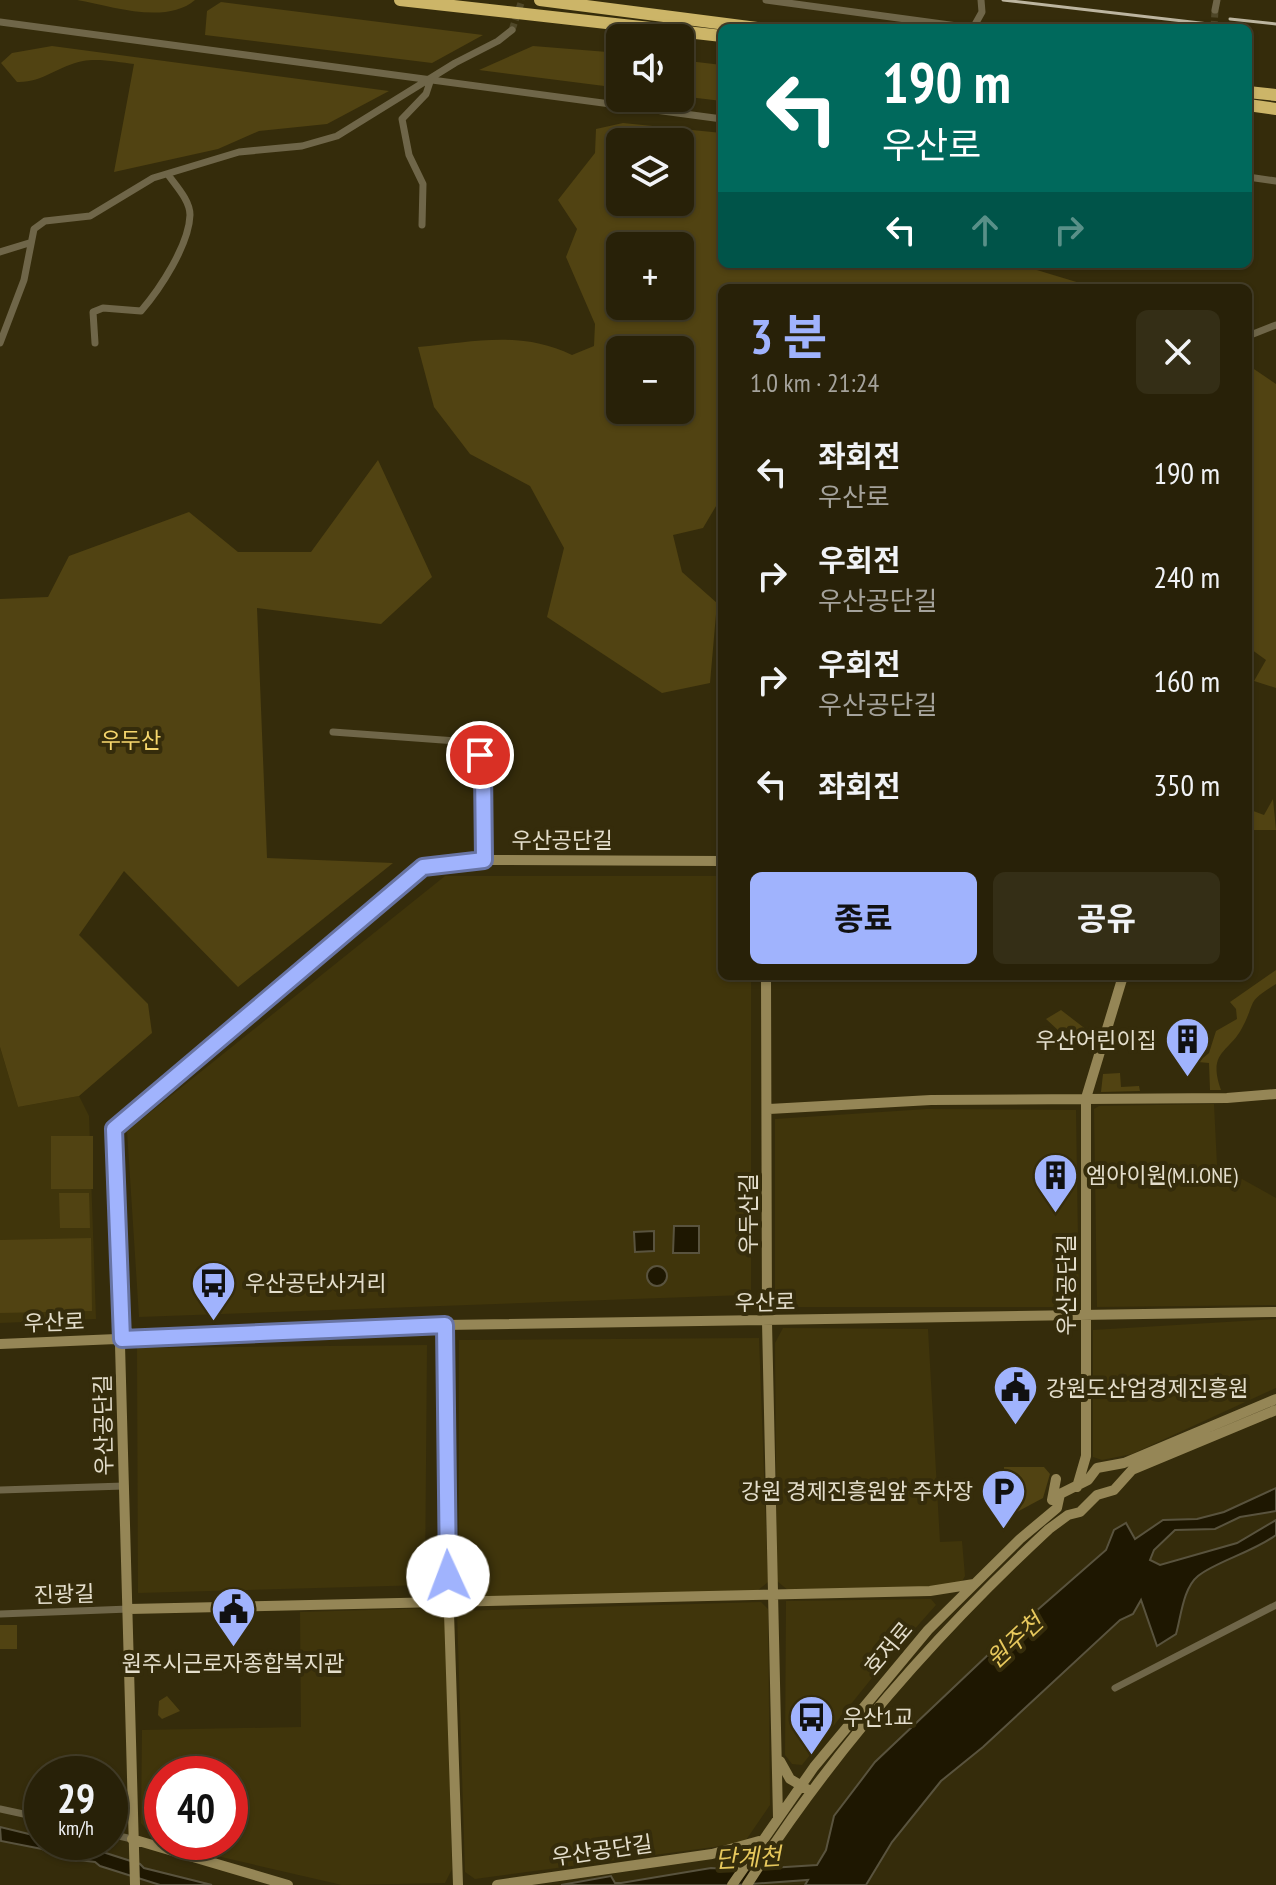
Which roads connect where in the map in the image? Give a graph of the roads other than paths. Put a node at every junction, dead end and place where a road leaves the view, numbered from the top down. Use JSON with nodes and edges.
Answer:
{"nodes":[{"id":1,"x":400,"y":0,"type":"edge"},
{"id":2,"x":540,"y":0,"type":"edge"},
{"id":3,"x":766,"y":0,"type":"edge"},
{"id":4,"x":981,"y":0,"type":"edge"},
{"id":5,"x":1217,"y":0,"type":"edge"},
{"id":6,"x":1215,"y":10,"type":"tunnel mouth"},
{"id":7,"x":0,"y":22,"type":"edge"},
{"id":8,"x":726,"y":24,"type":"edge"},
{"id":9,"x":943,"y":24,"type":"edge"},
{"id":10,"x":974,"y":24,"type":"edge"},
{"id":11,"x":512,"y":30,"type":"tunnel mouth"},
{"id":12,"x":718,"y":36,"type":"edge"},
{"id":13,"x":431,"y":79,"type":"junction"},
{"id":14,"x":1252,"y":92,"type":"edge"},
{"id":15,"x":1276,"y":95,"type":"edge"},
{"id":16,"x":1252,"y":106,"type":"edge"},
{"id":17,"x":1276,"y":109,"type":"edge"},
{"id":18,"x":718,"y":118,"type":"edge"},
{"id":19,"x":169,"y":176,"type":"junction"},
{"id":20,"x":1252,"y":178,"type":"edge"},
{"id":21,"x":1276,"y":181,"type":"edge"},
{"id":22,"x":422,"y":225,"type":"dead end"},
{"id":23,"x":29,"y":243,"type":"junction"},
{"id":24,"x":0,"y":252,"type":"edge"},
{"id":25,"x":1276,"y":325,"type":"edge"},
{"id":26,"x":1252,"y":334,"type":"edge"},
{"id":27,"x":0,"y":343,"type":"edge"},
{"id":28,"x":95,"y":343,"type":"dead end"},
{"id":29,"x":333,"y":732,"type":"dead end"},
{"id":30,"x":484,"y":860,"type":"junction"},
{"id":31,"x":718,"y":861,"type":"edge"},
{"id":32,"x":766,"y":980,"type":"edge"},
{"id":33,"x":1122,"y":980,"type":"edge"},
{"id":34,"x":1276,"y":1094,"type":"edge"},
{"id":35,"x":1086,"y":1098,"type":"junction"},
{"id":36,"x":769,"y":1109,"type":"junction"},
{"id":37,"x":1276,"y":1312,"type":"edge"},
{"id":38,"x":1086,"y":1317,"type":"junction"},
{"id":39,"x":767,"y":1322,"type":"junction"},
{"id":40,"x":445,"y":1325,"type":"junction"},
{"id":41,"x":122,"y":1339,"type":"junction"},
{"id":42,"x":0,"y":1344,"type":"edge"},
{"id":43,"x":1276,"y":1399,"type":"edge"},
{"id":44,"x":1276,"y":1410,"type":"edge"},
{"id":45,"x":1086,"y":1456,"type":"junction"},
{"id":46,"x":1115,"y":1466,"type":"junction"},
{"id":47,"x":1097,"y":1468,"type":"junction"},
{"id":48,"x":1121,"y":1480,"type":"junction"},
{"id":49,"x":124,"y":1486,"type":"junction"},
{"id":50,"x":1076,"y":1488,"type":"junction"},
{"id":51,"x":0,"y":1490,"type":"edge"},
{"id":52,"x":1059,"y":1496,"type":"junction"},
{"id":53,"x":1057,"y":1508,"type":"junction"},
{"id":54,"x":1068,"y":1515,"type":"junction"},
{"id":55,"x":1044,"y":1520,"type":"junction"},
{"id":56,"x":974,"y":1584,"type":"junction"},
{"id":57,"x":930,"y":1591,"type":"junction"},
{"id":58,"x":772,"y":1595,"type":"junction"},
{"id":59,"x":956,"y":1602,"type":"junction"},
{"id":60,"x":449,"y":1604,"type":"junction"},
{"id":61,"x":1276,"y":1605,"type":"edge"},
{"id":62,"x":129,"y":1609,"type":"junction"},
{"id":63,"x":966,"y":1613,"type":"junction"},
{"id":64,"x":0,"y":1614,"type":"edge"},
{"id":65,"x":940,"y":1617,"type":"junction"},
{"id":66,"x":1115,"y":1688,"type":"dead end"},
{"id":67,"x":776,"y":1752,"type":"junction"},
{"id":68,"x":814,"y":1767,"type":"junction"},
{"id":69,"x":801,"y":1785,"type":"junction"},
{"id":70,"x":813,"y":1793,"type":"junction"},
{"id":71,"x":0,"y":1809,"type":"edge"},
{"id":72,"x":24,"y":1814,"type":"edge"},
{"id":73,"x":778,"y":1818,"type":"junction"},
{"id":74,"x":765,"y":1836,"type":"junction"},
{"id":75,"x":128,"y":1838,"type":"edge"},
{"id":76,"x":132,"y":1839,"type":"junction"},
{"id":77,"x":712,"y":1854,"type":"junction"},
{"id":78,"x":741,"y":1869,"type":"junction"},
{"id":79,"x":135,"y":1885,"type":"edge"},
{"id":80,"x":288,"y":1885,"type":"edge"},
{"id":81,"x":458,"y":1885,"type":"edge"},
{"id":82,"x":497,"y":1885,"type":"edge"},
{"id":83,"x":732,"y":1885,"type":"edge"},
{"id":84,"x":747,"y":1885,"type":"edge"}],
"edges":[{"from":1,"to":12,"type":"highway"},
{"from":2,"to":8,"type":"highway"},
{"from":3,"to":9,"type":"street"},
{"from":4,"to":10,"type":"street"},
{"from":5,"to":6,"type":"street"},
{"from":7,"to":13,"type":"street"},
{"from":11,"to":13,"type":"street"},
{"from":13,"to":18,"type":"street"},
{"from":13,"to":19,"type":"street"},
{"from":13,"to":22,"type":"street"},
{"from":14,"to":15,"type":"highway"},
{"from":16,"to":17,"type":"highway"},
{"from":19,"to":23,"type":"street"},
{"from":19,"to":28,"type":"street"},
{"from":20,"to":21,"type":"street"},
{"from":23,"to":24,"type":"street"},
{"from":23,"to":27,"type":"street"},
{"from":25,"to":26,"type":"street"},
{"from":29,"to":30,"type":"street"},
{"from":30,"to":31,"type":"street","name":"우산공단길"},
{"from":30,"to":41,"type":"street","name":"우산공단길"},
{"from":32,"to":36,"type":"street","name":"우두산길"},
{"from":33,"to":35,"type":"street","name":"우산공단길"},
{"from":34,"to":35,"type":"street"},
{"from":35,"to":36,"type":"street"},
{"from":35,"to":38,"type":"street","name":"우산공단길"},
{"from":36,"to":39,"type":"street","name":"우두산길"},
{"from":37,"to":38,"type":"street","name":"우산로"},
{"from":38,"to":39,"type":"street","name":"우산로"},
{"from":38,"to":45,"type":"street","name":"우산공단길"},
{"from":39,"to":40,"type":"street","name":"우산로"},
{"from":39,"to":58,"type":"street","name":"우두산길"},
{"from":40,"to":41,"type":"street","name":"우산로"},
{"from":40,"to":60,"type":"street"},
{"from":41,"to":42,"type":"street","name":"우산로"},
{"from":41,"to":49,"type":"street","name":"우산공단길"},
{"from":43,"to":46,"type":"street"},
{"from":44,"to":48,"type":"street","name":"호저로"},
{"from":45,"to":47,"type":"street"},
{"from":45,"to":50,"type":"street","name":"우산공단길"},
{"from":46,"to":47,"type":"street"},
{"from":46,"to":48,"type":"street"},
{"from":47,"to":50,"type":"street"},
{"from":48,"to":54,"type":"street","name":"호저로"},
{"from":49,"to":51,"type":"street"},
{"from":49,"to":62,"type":"street","name":"우산공단길"},
{"from":50,"to":52,"type":"street"},
{"from":52,"to":53,"type":"street"},
{"from":52,"to":55,"type":"street"},
{"from":53,"to":54,"type":"street"},
{"from":53,"to":55,"type":"street","name":"호저로"},
{"from":54,"to":63,"type":"street","name":"호저로"},
{"from":55,"to":56,"type":"street","name":"호저로"},
{"from":56,"to":57,"type":"street"},
{"from":56,"to":59,"type":"street","name":"호저로"},
{"from":57,"to":58,"type":"street"},
{"from":57,"to":65,"type":"street"},
{"from":58,"to":60,"type":"street"},
{"from":58,"to":67,"type":"street","name":"우두산길"},
{"from":59,"to":63,"type":"street"},
{"from":59,"to":65,"type":"street","name":"호저로"},
{"from":60,"to":62,"type":"street"},
{"from":60,"to":81,"type":"street"},
{"from":61,"to":66,"type":"street"},
{"from":62,"to":64,"type":"street","name":"진광길"},
{"from":62,"to":76,"type":"street","name":"우산공단길"},
{"from":63,"to":70,"type":"street","name":"호저로"},
{"from":65,"to":68,"type":"street","name":"호저로"},
{"from":67,"to":68,"type":"street"},
{"from":67,"to":69,"type":"street"},
{"from":67,"to":73,"type":"street","name":"우두산길"},
{"from":68,"to":69,"type":"street","name":"호저로"},
{"from":69,"to":70,"type":"street"},
{"from":69,"to":73,"type":"street","name":"호저로"},
{"from":70,"to":84,"type":"street","name":"호저로"},
{"from":71,"to":72,"type":"street"},
{"from":73,"to":74,"type":"street","name":"호저로"},
{"from":74,"to":77,"type":"street","name":"우산공단길"},
{"from":74,"to":78,"type":"street","name":"호저로"},
{"from":75,"to":76,"type":"street"},
{"from":76,"to":79,"type":"street","name":"우산공단길"},
{"from":76,"to":80,"type":"street"},
{"from":77,"to":78,"type":"street"},
{"from":77,"to":82,"type":"street","name":"우산공단길"},
{"from":78,"to":83,"type":"street","name":"호저로"}]}
